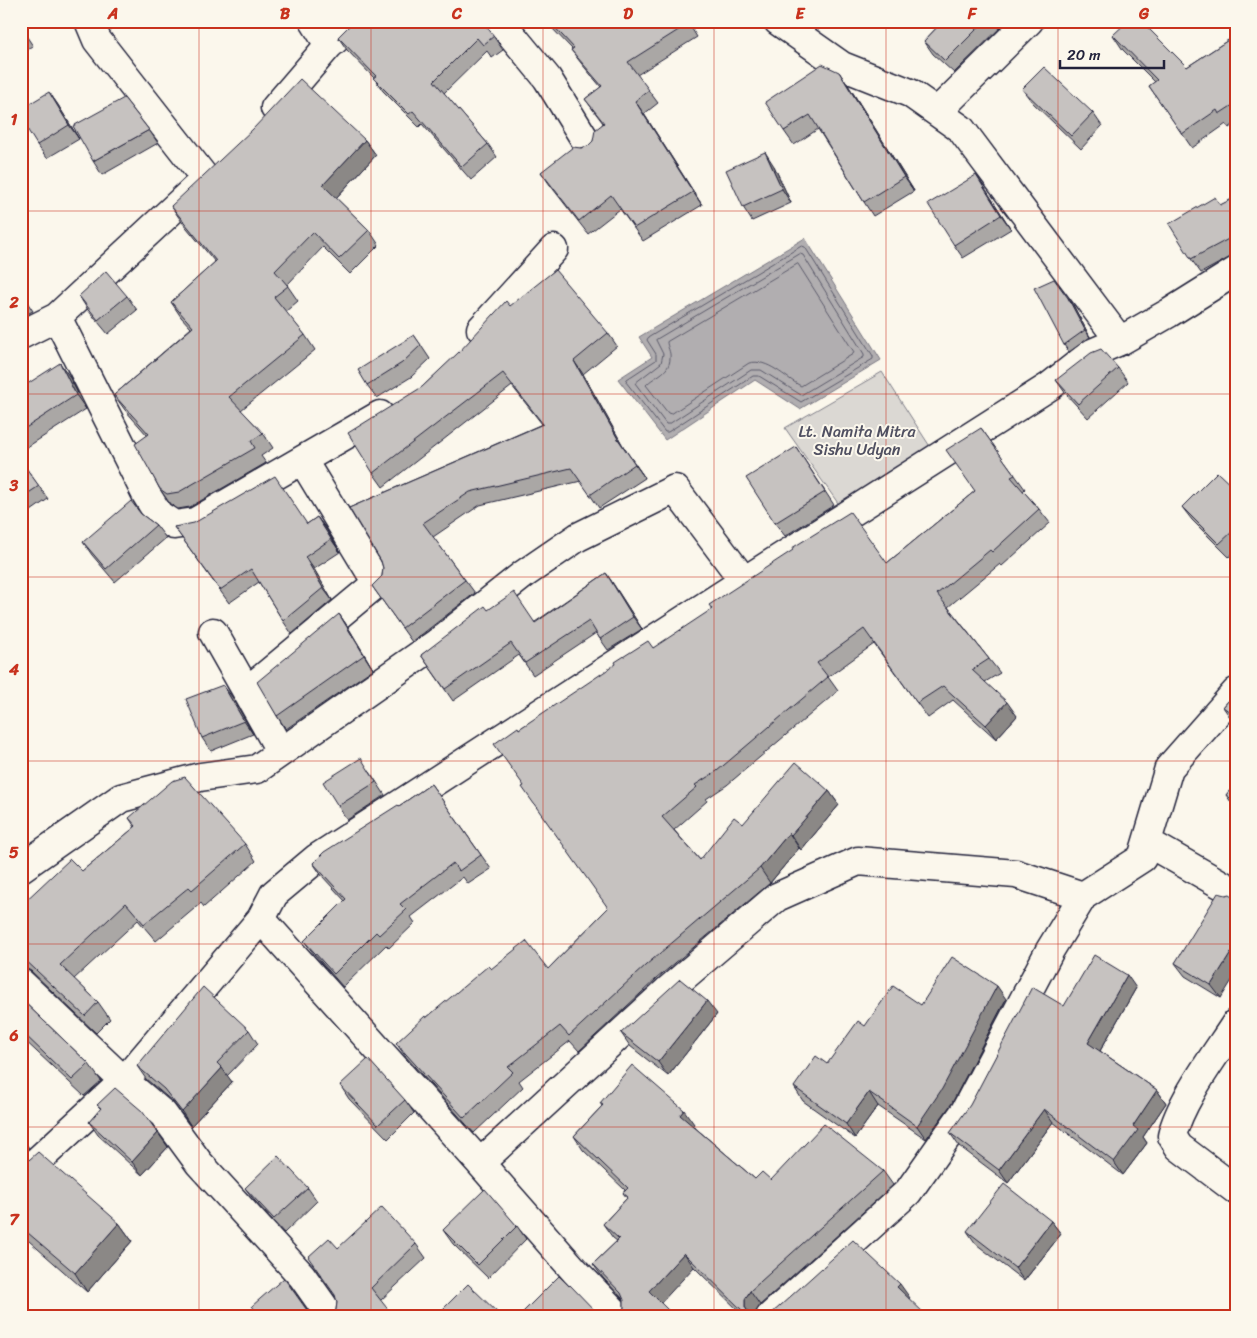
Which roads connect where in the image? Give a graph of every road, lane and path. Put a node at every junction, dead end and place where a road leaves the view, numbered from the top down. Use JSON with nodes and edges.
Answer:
{"nodes":[{"id":1,"x":88,"y":21,"type":"edge"},
{"id":2,"x":314,"y":21,"type":"edge"},
{"id":3,"x":356,"y":21,"type":"edge"},
{"id":4,"x":500,"y":21,"type":"edge"},
{"id":5,"x":778,"y":21,"type":"edge"},
{"id":6,"x":1030,"y":21,"type":"edge"},
{"id":7,"x":329,"y":45,"type":"junction"},
{"id":8,"x":937,"y":112,"type":"junction"},
{"id":9,"x":260,"y":125,"type":"edge"},
{"id":10,"x":589,"y":146,"type":"edge"},
{"id":11,"x":226,"y":159,"type":"edge"},
{"id":12,"x":205,"y":178,"type":"junction"},
{"id":13,"x":554,"y":249,"type":"dead end"},
{"id":14,"x":1236,"y":271,"type":"edge"},
{"id":15,"x":57,"y":316,"type":"junction"},
{"id":16,"x":21,"y":335,"type":"edge"},
{"id":17,"x":1120,"y":341,"type":"junction"},
{"id":18,"x":464,"y":348,"type":"edge"},
{"id":19,"x":398,"y":403,"type":"edge"},
{"id":20,"x":303,"y":460,"type":"junction"},
{"id":21,"x":744,"y":581,"type":"junction"},
{"id":22,"x":213,"y":632,"type":"dead end"},
{"id":23,"x":247,"y":691,"type":"junction"},
{"id":24,"x":1236,"y":692,"type":"edge"},
{"id":25,"x":281,"y":752,"type":"junction"},
{"id":26,"x":1147,"y":842,"type":"junction"},
{"id":27,"x":21,"y":868,"type":"edge"},
{"id":28,"x":1236,"y":893,"type":"edge"},
{"id":29,"x":1083,"y":896,"type":"junction"},
{"id":30,"x":261,"y":919,"type":"junction"},
{"id":31,"x":21,"y":983,"type":"edge"},
{"id":32,"x":1236,"y":1023,"type":"edge"},
{"id":33,"x":124,"y":1081,"type":"junction"},
{"id":34,"x":480,"y":1163,"type":"junction"},
{"id":35,"x":21,"y":1176,"type":"edge"},
{"id":36,"x":1236,"y":1190,"type":"edge"},
{"id":37,"x":331,"y":1317,"type":"edge"},
{"id":38,"x":619,"y":1317,"type":"edge"},
{"id":39,"x":770,"y":1317,"type":"edge"}],
"edges":[{"from":1,"to":12,"type":"street"},
{"from":2,"to":7,"type":"street"},
{"from":3,"to":7,"type":"street"},
{"from":4,"to":10,"type":"street"},
{"from":5,"to":8,"type":"street"},
{"from":6,"to":8,"type":"street"},
{"from":7,"to":9,"type":"street"},
{"from":8,"to":17,"type":"street"},
{"from":11,"to":12,"type":"street"},
{"from":12,"to":15,"type":"street"},
{"from":13,"to":18,"type":"street"},
{"from":14,"to":17,"type":"street"},
{"from":15,"to":16,"type":"street"},
{"from":15,"to":20,"type":"street"},
{"from":17,"to":21,"type":"street"},
{"from":19,"to":20,"type":"street"},
{"from":20,"to":23,"type":"street"},
{"from":21,"to":25,"type":"street"},
{"from":21,"to":30,"type":"street"},
{"from":22,"to":23,"type":"street"},
{"from":23,"to":25,"type":"street"},
{"from":24,"to":26,"type":"street"},
{"from":25,"to":27,"type":"street"},
{"from":26,"to":28,"type":"street"},
{"from":26,"to":29,"type":"street"},
{"from":29,"to":34,"type":"street"},
{"from":29,"to":39,"type":"street"},
{"from":30,"to":33,"type":"street"},
{"from":30,"to":34,"type":"street"},
{"from":31,"to":33,"type":"street"},
{"from":32,"to":36,"type":"street"},
{"from":33,"to":35,"type":"street"},
{"from":33,"to":37,"type":"street"},
{"from":34,"to":38,"type":"street"}]}
